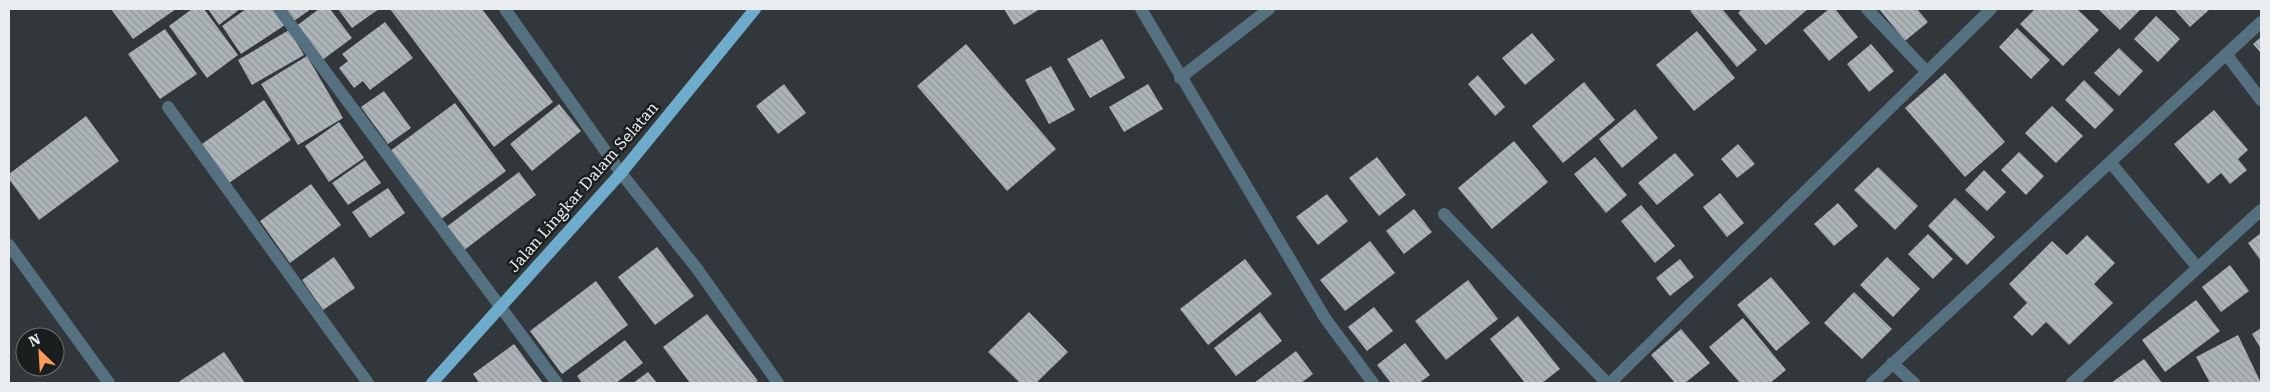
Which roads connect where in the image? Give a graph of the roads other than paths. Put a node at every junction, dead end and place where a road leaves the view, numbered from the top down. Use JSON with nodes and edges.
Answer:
{"nodes":[{"id":1,"x":279,"y":9,"type":"edge"},
{"id":2,"x":505,"y":9,"type":"edge"},
{"id":3,"x":756,"y":9,"type":"edge"},
{"id":4,"x":1141,"y":9,"type":"edge"},
{"id":5,"x":1269,"y":9,"type":"edge"},
{"id":6,"x":1867,"y":9,"type":"edge"},
{"id":7,"x":1991,"y":9,"type":"edge"},
{"id":8,"x":2261,"y":22,"type":"edge"},
{"id":9,"x":2226,"y":54,"type":"junction"},
{"id":10,"x":1926,"y":71,"type":"junction"},
{"id":11,"x":1180,"y":78,"type":"junction"},
{"id":12,"x":2261,"y":100,"type":"edge"},
{"id":13,"x":168,"y":107,"type":"dead end"},
{"id":14,"x":2110,"y":162,"type":"junction"},
{"id":15,"x":621,"y":172,"type":"junction"},
{"id":16,"x":2261,"y":210,"type":"edge"},
{"id":17,"x":1444,"y":214,"type":"dead end"},
{"id":18,"x":9,"y":245,"type":"edge"},
{"id":19,"x":2198,"y":268,"type":"junction"},
{"id":20,"x":500,"y":306,"type":"junction"},
{"id":21,"x":1892,"y":363,"type":"junction"},
{"id":22,"x":109,"y":383,"type":"edge"},
{"id":23,"x":368,"y":383,"type":"edge"},
{"id":24,"x":432,"y":383,"type":"edge"},
{"id":25,"x":557,"y":383,"type":"edge"},
{"id":26,"x":778,"y":383,"type":"edge"},
{"id":27,"x":1373,"y":383,"type":"edge"},
{"id":28,"x":1609,"y":383,"type":"edge"},
{"id":29,"x":1872,"y":383,"type":"edge"},
{"id":30,"x":1914,"y":383,"type":"edge"},
{"id":31,"x":2072,"y":383,"type":"edge"}],
"edges":[{"from":1,"to":20,"type":"street"},
{"from":2,"to":15,"type":"street"},
{"from":3,"to":15,"type":"main road","name":"Jalan Lingkar Dalam Selatan"},
{"from":4,"to":11,"type":"street"},
{"from":5,"to":11,"type":"street"},
{"from":6,"to":10,"type":"street"},
{"from":7,"to":10,"type":"street"},
{"from":8,"to":9,"type":"street"},
{"from":9,"to":12,"type":"street"},
{"from":9,"to":14,"type":"street"},
{"from":10,"to":28,"type":"street"},
{"from":11,"to":27,"type":"street"},
{"from":13,"to":23,"type":"street"},
{"from":14,"to":19,"type":"street"},
{"from":14,"to":21,"type":"street"},
{"from":15,"to":20,"type":"main road","name":"Jalan Lingkar Dalam Selatan"},
{"from":15,"to":26,"type":"street"},
{"from":16,"to":19,"type":"street"},
{"from":17,"to":28,"type":"street"},
{"from":18,"to":22,"type":"street"},
{"from":19,"to":31,"type":"street"},
{"from":20,"to":24,"type":"main road","name":"Jalan Lingkar Dalam Selatan"},
{"from":20,"to":25,"type":"street"},
{"from":21,"to":29,"type":"street"},
{"from":21,"to":30,"type":"street"}]}
